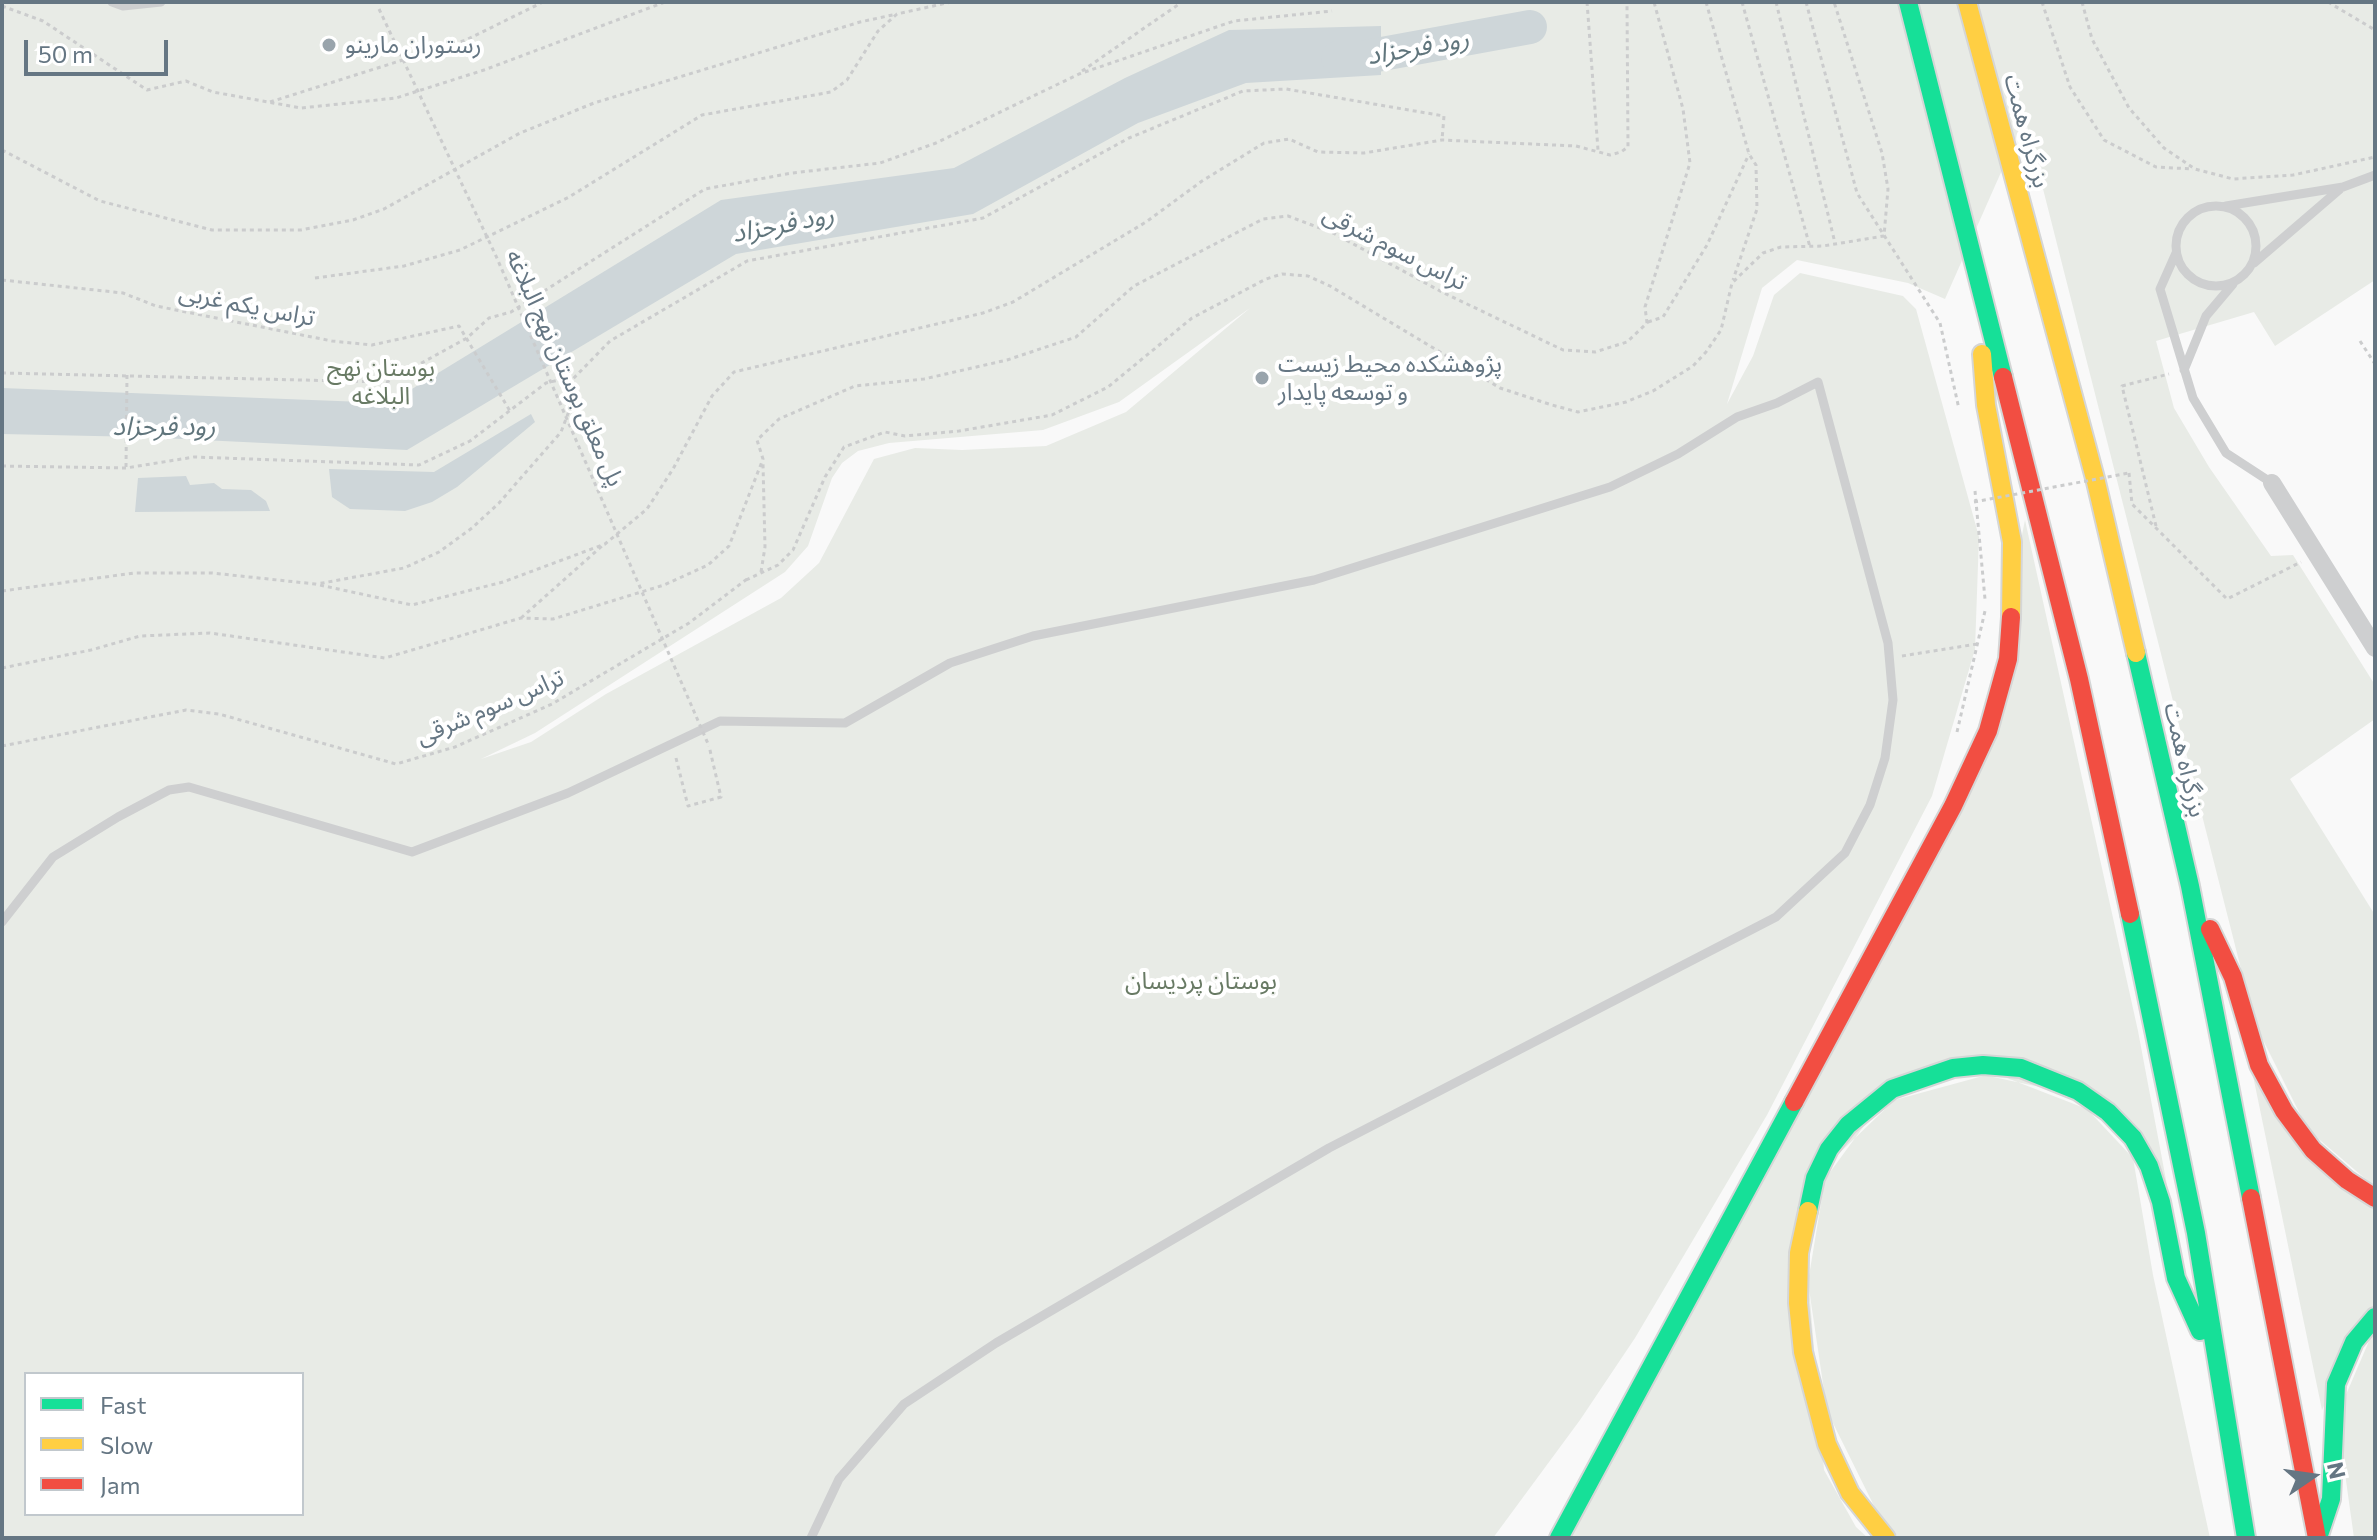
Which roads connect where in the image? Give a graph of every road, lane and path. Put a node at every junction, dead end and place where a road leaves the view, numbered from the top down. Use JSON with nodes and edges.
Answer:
{"nodes":[{"id":1,"x":112,"y":2,"type":"edge"},
{"id":2,"x":161,"y":2,"type":"edge"},
{"id":3,"x":543,"y":2,"type":"edge"},
{"id":4,"x":665,"y":2,"type":"edge"},
{"id":5,"x":951,"y":2,"type":"edge"},
{"id":6,"x":1182,"y":2,"type":"edge"},
{"id":7,"x":1587,"y":2,"type":"edge"},
{"id":8,"x":1627,"y":2,"type":"edge"},
{"id":9,"x":1654,"y":2,"type":"edge"},
{"id":10,"x":1706,"y":2,"type":"edge"},
{"id":11,"x":1742,"y":2,"type":"edge"},
{"id":12,"x":1776,"y":2,"type":"edge"},
{"id":13,"x":1806,"y":2,"type":"edge"},
{"id":14,"x":1834,"y":2,"type":"edge"},
{"id":15,"x":1908,"y":2,"type":"edge"},
{"id":16,"x":1967,"y":2,"type":"edge"},
{"id":17,"x":2042,"y":2,"type":"edge"},
{"id":18,"x":2082,"y":2,"type":"edge"},
{"id":19,"x":2328,"y":2,"type":"edge"},
{"id":20,"x":2,"y":6,"type":"edge"},
{"id":21,"x":379,"y":9,"type":"dead end"},
{"id":22,"x":1332,"y":11,"type":"dead end"},
{"id":23,"x":897,"y":14,"type":"junction"},
{"id":24,"x":2375,"y":30,"type":"edge"},
{"id":25,"x":1079,"y":74,"type":"junction"},
{"id":26,"x":267,"y":103,"type":"junction"},
{"id":27,"x":1442,"y":140,"type":"junction"},
{"id":28,"x":2,"y":150,"type":"edge"},
{"id":29,"x":1598,"y":150,"type":"junction"},
{"id":30,"x":1749,"y":154,"type":"junction"},
{"id":31,"x":2375,"y":157,"type":"edge"},
{"id":32,"x":2195,"y":169,"type":"junction"},
{"id":33,"x":2375,"y":175,"type":"edge"},
{"id":34,"x":2343,"y":187,"type":"junction"},
{"id":35,"x":2222,"y":206,"type":"junction"},
{"id":36,"x":1884,"y":236,"type":"junction"},
{"id":37,"x":1835,"y":243,"type":"junction"},
{"id":38,"x":1810,"y":247,"type":"junction"},
{"id":39,"x":2176,"y":253,"type":"junction"},
{"id":40,"x":1975,"y":263,"type":"junction"},
{"id":41,"x":2252,"y":265,"type":"junction"},
{"id":42,"x":315,"y":278,"type":"dead end"},
{"id":43,"x":2,"y":280,"type":"edge"},
{"id":44,"x":2235,"y":282,"type":"junction"},
{"id":45,"x":1732,"y":283,"type":"junction"},
{"id":46,"x":1647,"y":323,"type":"junction"},
{"id":47,"x":467,"y":338,"type":"junction"},
{"id":48,"x":2360,"y":341,"type":"dead end"},
{"id":49,"x":2375,"y":364,"type":"edge"},
{"id":50,"x":2184,"y":370,"type":"junction"},
{"id":51,"x":2,"y":373,"type":"edge"},
{"id":52,"x":126,"y":375,"type":"junction"},
{"id":53,"x":568,"y":384,"type":"junction"},
{"id":54,"x":1959,"y":411,"type":"dead end"},
{"id":55,"x":511,"y":412,"type":"junction"},
{"id":56,"x":763,"y":459,"type":"junction"},
{"id":57,"x":2,"y":466,"type":"edge"},
{"id":58,"x":126,"y":468,"type":"junction"},
{"id":59,"x":2272,"y":483,"type":"joint"},
{"id":60,"x":1974,"y":485,"type":"dead end"},
{"id":61,"x":1974,"y":502,"type":"dead end"},
{"id":62,"x":2157,"y":528,"type":"junction"},
{"id":63,"x":605,"y":544,"type":"junction"},
{"id":64,"x":2316,"y":554,"type":"junction"},
{"id":65,"x":746,"y":580,"type":"junction"},
{"id":66,"x":315,"y":584,"type":"junction"},
{"id":67,"x":2,"y":591,"type":"edge"},
{"id":68,"x":521,"y":618,"type":"junction"},
{"id":69,"x":1977,"y":644,"type":"junction"},
{"id":70,"x":2375,"y":648,"type":"edge"},
{"id":71,"x":1890,"y":658,"type":"junction"},
{"id":72,"x":2,"y":668,"type":"edge"},
{"id":73,"x":1956,"y":737,"type":"dead end"},
{"id":74,"x":671,"y":741,"type":"junction"},
{"id":75,"x":2,"y":746,"type":"edge"},
{"id":76,"x":2190,"y":886,"type":"junction"},
{"id":77,"x":2,"y":922,"type":"edge"},
{"id":78,"x":2375,"y":1198,"type":"edge"},
{"id":79,"x":2375,"y":1317,"type":"edge"},
{"id":80,"x":2216,"y":1363,"type":"junction"},
{"id":81,"x":811,"y":1538,"type":"edge"},
{"id":82,"x":1559,"y":1538,"type":"edge"},
{"id":83,"x":1886,"y":1538,"type":"edge"},
{"id":84,"x":2246,"y":1538,"type":"edge"},
{"id":85,"x":2317,"y":1538,"type":"edge"}],
"edges":[{"from":1,"to":2,"type":"lane"},
{"from":3,"to":26,"type":"path"},
{"from":4,"to":26,"type":"path"},
{"from":5,"to":23,"type":"path"},
{"from":6,"to":25,"type":"path"},
{"from":7,"to":29,"type":"path"},
{"from":8,"to":29,"type":"path"},
{"from":9,"to":46,"type":"path"},
{"from":10,"to":30,"type":"path"},
{"from":11,"to":38,"type":"path"},
{"from":12,"to":37,"type":"path"},
{"from":13,"to":36,"type":"path"},
{"from":14,"to":36,"type":"path"},
{"from":15,"to":40,"type":"highway"},
{"from":16,"to":76,"type":"highway","name":"بزرگراه همت"},
{"from":17,"to":32,"type":"path"},
{"from":18,"to":32,"type":"path"},
{"from":19,"to":24,"type":"path"},
{"from":20,"to":26,"type":"path"},
{"from":21,"to":74,"type":"path","name":"پل معلق بوستان نهج البلاغه","bridge":true},
{"from":22,"to":25,"type":"path"},
{"from":23,"to":28,"type":"path"},
{"from":23,"to":42,"type":"path"},
{"from":25,"to":47,"type":"path"},
{"from":27,"to":29,"type":"path"},
{"from":27,"to":53,"type":"path"},
{"from":27,"to":63,"type":"path"},
{"from":30,"to":45,"type":"path"},
{"from":30,"to":46,"type":"path"},
{"from":31,"to":32,"type":"path"},
{"from":33,"to":34,"type":"lane"},
{"from":34,"to":35,"type":"lane"},
{"from":34,"to":41,"type":"lane"},
{"from":35,"to":39,"type":"lane"},
{"from":35,"to":41,"type":"lane"},
{"from":36,"to":37,"type":"path"},
{"from":36,"to":54,"type":"path"},
{"from":37,"to":38,"type":"path"},
{"from":38,"to":45,"type":"path"},
{"from":39,"to":44,"type":"lane"},
{"from":39,"to":50,"type":"lane"},
{"from":40,"to":80,"type":"highway"},
{"from":40,"to":82,"type":"highway"},
{"from":41,"to":44,"type":"lane"},
{"from":43,"to":47,"type":"path","name":"تراس یکم غربی"},
{"from":44,"to":50,"type":"lane"},
{"from":45,"to":65,"type":"path"},
{"from":46,"to":56,"type":"path","name":"تراس سوم شرقی"},
{"from":47,"to":52,"type":"path"},
{"from":47,"to":55,"type":"path"},
{"from":48,"to":49,"type":"path"},
{"from":50,"to":59,"type":"lane"},
{"from":50,"to":62,"type":"path"},
{"from":51,"to":52,"type":"path"},
{"from":52,"to":58,"type":"path"},
{"from":53,"to":55,"type":"path"},
{"from":53,"to":66,"type":"path"},
{"from":55,"to":58,"type":"path"},
{"from":56,"to":65,"type":"path","name":"تراس سوم شرقی"},
{"from":56,"to":68,"type":"path","name":"تراس سوم شرقی"},
{"from":57,"to":58,"type":"path"},
{"from":59,"to":64,"type":"street"},
{"from":60,"to":69,"type":"path"},
{"from":61,"to":62,"type":"path","bridge":true},
{"from":62,"to":64,"type":"path"},
{"from":63,"to":66,"type":"path"},
{"from":63,"to":68,"type":"path"},
{"from":64,"to":70,"type":"street"},
{"from":65,"to":75,"type":"path","name":"تراس سوم شرقی"},
{"from":66,"to":67,"type":"path"},
{"from":68,"to":72,"type":"path","name":"تراس سوم شرقی"},
{"from":69,"to":71,"type":"path"},
{"from":69,"to":73,"type":"path"},
{"from":71,"to":74,"type":"lane"},
{"from":71,"to":81,"type":"lane"},
{"from":74,"to":77,"type":"lane"},
{"from":76,"to":78,"type":"highway"},
{"from":76,"to":85,"type":"highway","name":"بزرگراه همت"},
{"from":79,"to":85,"type":"highway"},
{"from":80,"to":83,"type":"highway"},
{"from":80,"to":84,"type":"highway"}]}
